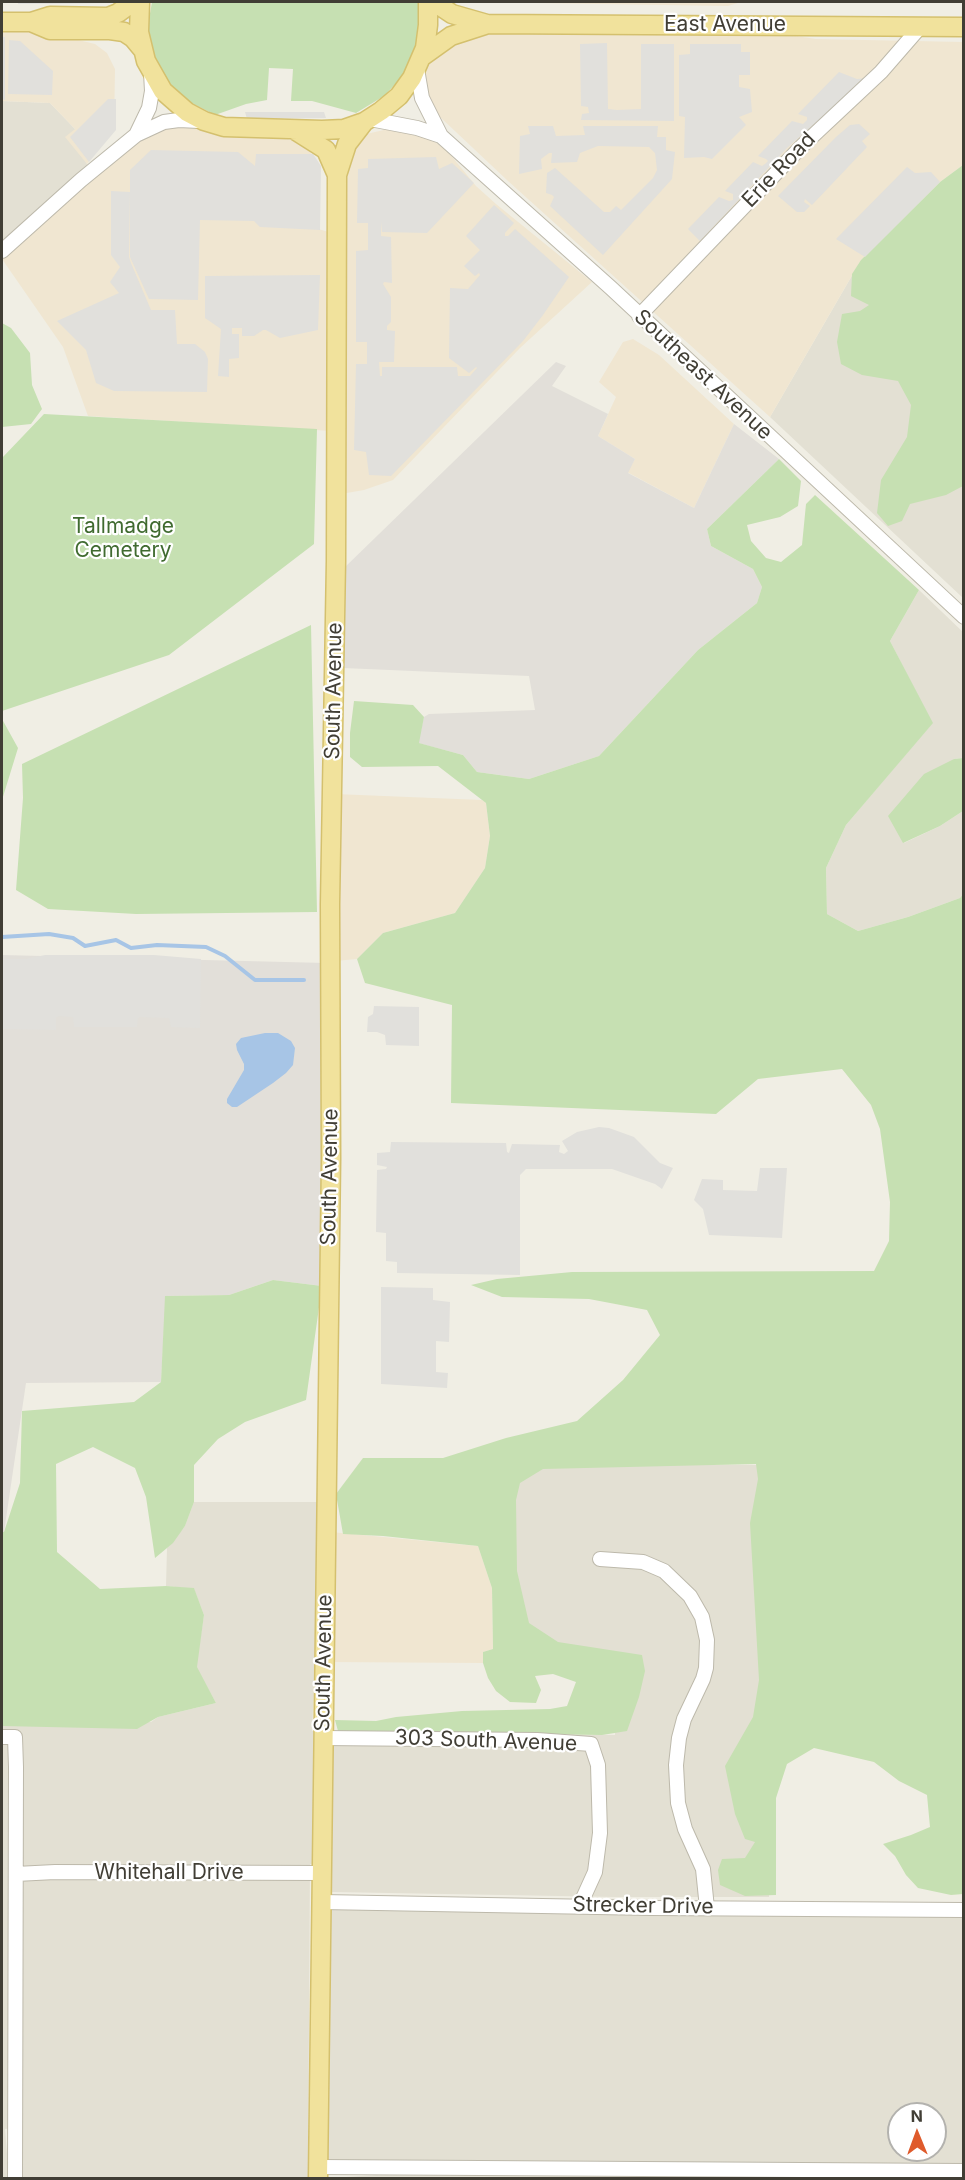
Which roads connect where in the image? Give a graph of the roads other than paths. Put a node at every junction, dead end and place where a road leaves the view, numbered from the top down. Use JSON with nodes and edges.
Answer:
{"nodes":[{"id":1,"x":133,"y":2,"type":"edge"},
{"id":2,"x":140,"y":2,"type":"edge"},
{"id":3,"x":428,"y":2,"type":"edge"},
{"id":4,"x":434,"y":2,"type":"edge"},
{"id":5,"x":2,"y":22,"type":"edge"},
{"id":6,"x":31,"y":22,"type":"junction"},
{"id":7,"x":487,"y":24,"type":"junction"},
{"id":8,"x":921,"y":26,"type":"junction"},
{"id":9,"x":963,"y":27,"type":"edge"},
{"id":10,"x":143,"y":50,"type":"junction"},
{"id":11,"x":420,"y":63,"type":"junction"},
{"id":12,"x":151,"y":73,"type":"junction"},
{"id":13,"x":367,"y":120,"type":"junction"},
{"id":14,"x":204,"y":121,"type":"junction"},
{"id":15,"x":295,"y":130,"type":"junction"},
{"id":16,"x":136,"y":135,"type":"junction"},
{"id":17,"x":441,"y":136,"type":"junction"},
{"id":18,"x":337,"y":176,"type":"junction"},
{"id":19,"x":2,"y":251,"type":"edge"},
{"id":20,"x":639,"y":316,"type":"junction"},
{"id":21,"x":963,"y":617,"type":"edge"},
{"id":22,"x":600,"y":1559,"type":"dead end"},
{"id":23,"x":8,"y":1737,"type":"edge"},
{"id":24,"x":323,"y":1737,"type":"junction"},
{"id":25,"x":322,"y":1873,"type":"junction"},
{"id":26,"x":16,"y":1874,"type":"junction"},
{"id":27,"x":322,"y":1902,"type":"junction"},
{"id":28,"x":580,"y":1905,"type":"junction"},
{"id":29,"x":706,"y":1908,"type":"junction"},
{"id":30,"x":963,"y":1910,"type":"edge"},
{"id":31,"x":963,"y":2171,"type":"edge"},
{"id":32,"x":319,"y":2173,"type":"edge"},
{"id":33,"x":15,"y":2178,"type":"edge"}],
"edges":[{"from":1,"to":6,"type":"main road"},
{"from":2,"to":10,"type":"main road"},
{"from":3,"to":11,"type":"main road"},
{"from":4,"to":7,"type":"main road","name":"East Avenue"},
{"from":5,"to":6,"type":"main road"},
{"from":6,"to":10,"type":"main road"},
{"from":7,"to":8,"type":"main road","name":"East Avenue"},
{"from":7,"to":11,"type":"main road","name":"East Avenue"},
{"from":8,"to":9,"type":"main road","name":"East Avenue"},
{"from":8,"to":20,"type":"street","name":"Erie Road"},
{"from":10,"to":12,"type":"main road"},
{"from":11,"to":13,"type":"main road"},
{"from":11,"to":17,"type":"street","name":"Southeast Avenue"},
{"from":12,"to":14,"type":"main road"},
{"from":12,"to":16,"type":"street"},
{"from":13,"to":15,"type":"main road"},
{"from":13,"to":17,"type":"street","name":"Southeast Avenue"},
{"from":13,"to":18,"type":"main road","name":"South Avenue"},
{"from":14,"to":15,"type":"main road"},
{"from":14,"to":16,"type":"street"},
{"from":15,"to":18,"type":"main road","name":"South Avenue"},
{"from":16,"to":19,"type":"street"},
{"from":17,"to":20,"type":"street","name":"Southeast Avenue"},
{"from":18,"to":24,"type":"main road","name":"South Avenue"},
{"from":20,"to":21,"type":"street","name":"Southeast Avenue"},
{"from":22,"to":29,"type":"street"},
{"from":23,"to":26,"type":"street"},
{"from":24,"to":25,"type":"main road","name":"South Avenue"},
{"from":24,"to":28,"type":"street","name":"303 South Avenue"},
{"from":25,"to":26,"type":"street","name":"Whitehall Drive"},
{"from":25,"to":27,"type":"main road","name":"South Avenue"},
{"from":26,"to":33,"type":"street"},
{"from":27,"to":28,"type":"street","name":"Strecker Drive"},
{"from":27,"to":32,"type":"main road","name":"South Avenue"},
{"from":28,"to":29,"type":"street","name":"Strecker Drive"},
{"from":29,"to":30,"type":"street","name":"Strecker Drive"},
{"from":31,"to":32,"type":"street"}]}
